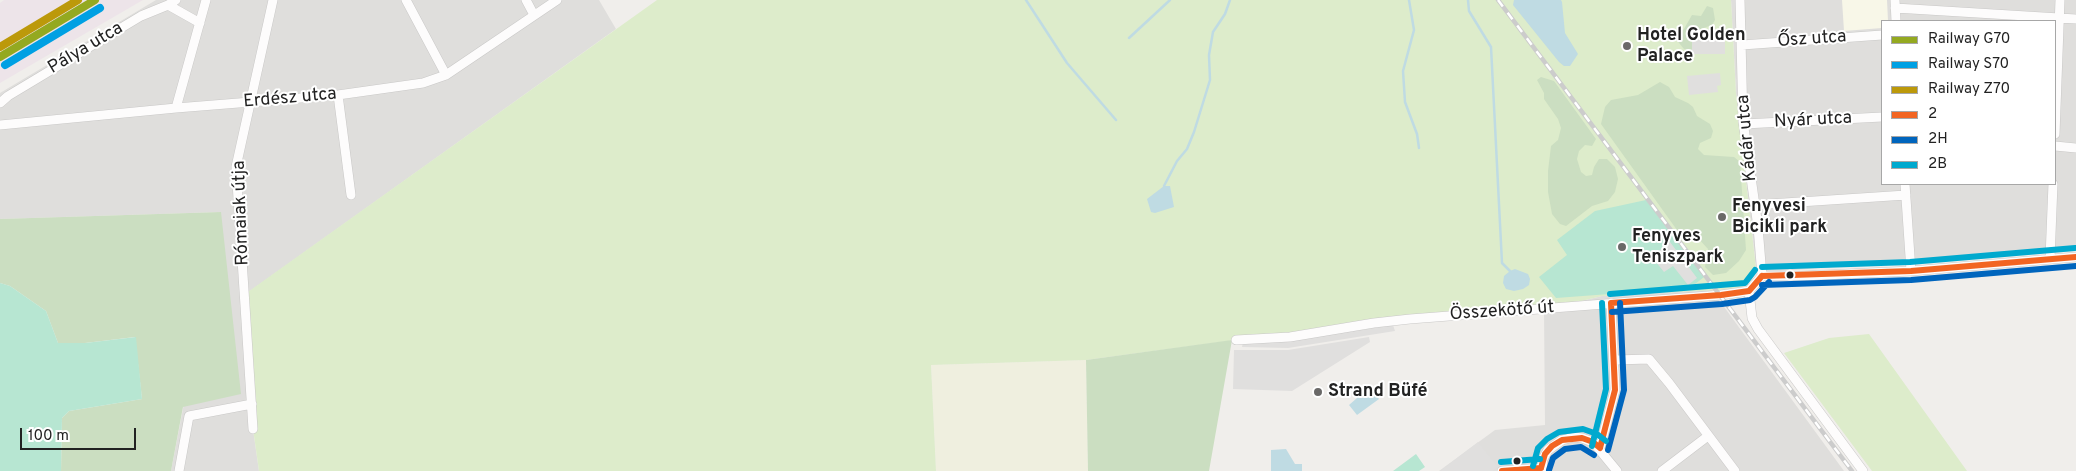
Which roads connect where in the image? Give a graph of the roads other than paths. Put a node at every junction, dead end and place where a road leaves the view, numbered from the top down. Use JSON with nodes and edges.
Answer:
{"nodes":[{"id":1,"x":273,"y":0,"type":"edge"},
{"id":2,"x":406,"y":0,"type":"edge"},
{"id":3,"x":526,"y":0,"type":"edge"},
{"id":4,"x":556,"y":0,"type":"edge"},
{"id":5,"x":1740,"y":0,"type":"edge"},
{"id":6,"x":2060,"y":0,"type":"edge"},
{"id":7,"x":206,"y":1,"type":"edge"},
{"id":8,"x":172,"y":3,"type":"edge"},
{"id":9,"x":1895,"y":4,"type":"edge"},
{"id":10,"x":534,"y":15,"type":"junction"},
{"id":11,"x":2058,"y":19,"type":"junction"},
{"id":12,"x":1896,"y":20,"type":"edge"},
{"id":13,"x":2076,"y":20,"type":"edge"},
{"id":14,"x":200,"y":23,"type":"junction"},
{"id":15,"x":1881,"y":35,"type":"edge"},
{"id":16,"x":1742,"y":45,"type":"junction"},
{"id":17,"x":446,"y":74,"type":"junction"},
{"id":18,"x":338,"y":95,"type":"junction"},
{"id":19,"x":2056,"y":96,"type":"edge"},
{"id":20,"x":249,"y":102,"type":"junction"},
{"id":21,"x":0,"y":103,"type":"edge"},
{"id":22,"x":176,"y":108,"type":"junction"},
{"id":23,"x":1881,"y":117,"type":"edge"},
{"id":24,"x":1744,"y":124,"type":"junction"},
{"id":25,"x":0,"y":125,"type":"edge"},
{"id":26,"x":2056,"y":146,"type":"edge"},
{"id":27,"x":2076,"y":148,"type":"edge"},
{"id":28,"x":1905,"y":185,"type":"edge"},
{"id":29,"x":2053,"y":185,"type":"edge"},
{"id":30,"x":351,"y":195,"type":"dead end"},
{"id":31,"x":1906,"y":195,"type":"junction"},
{"id":32,"x":1754,"y":205,"type":"junction"},
{"id":33,"x":2076,"y":257,"type":"edge"},
{"id":34,"x":2050,"y":258,"type":"junction"},
{"id":35,"x":1911,"y":271,"type":"junction"},
{"id":36,"x":1762,"y":276,"type":"junction"},
{"id":37,"x":1749,"y":291,"type":"junction"},
{"id":38,"x":1611,"y":304,"type":"junction"},
{"id":39,"x":1236,"y":340,"type":"dead end"},
{"id":40,"x":1615,"y":360,"type":"junction"},
{"id":41,"x":252,"y":404,"type":"junction"},
{"id":42,"x":253,"y":430,"type":"dead end"},
{"id":43,"x":1708,"y":436,"type":"junction"},
{"id":44,"x":1600,"y":448,"type":"junction"},
{"id":45,"x":1542,"y":469,"type":"edge"},
{"id":46,"x":179,"y":471,"type":"edge"},
{"id":47,"x":1502,"y":471,"type":"edge"},
{"id":48,"x":1617,"y":471,"type":"edge"},
{"id":49,"x":1662,"y":471,"type":"edge"},
{"id":50,"x":1735,"y":471,"type":"edge"},
{"id":51,"x":1863,"y":471,"type":"edge"}],
"edges":[{"from":1,"to":20,"type":"street","name":"Rómaiak útja"},
{"from":2,"to":17,"type":"street"},
{"from":3,"to":10,"type":"street"},
{"from":4,"to":10,"type":"street","name":"Erdész utca"},
{"from":5,"to":16,"type":"street","name":"Kádár utca"},
{"from":6,"to":11,"type":"street"},
{"from":7,"to":14,"type":"street"},
{"from":8,"to":14,"type":"street"},
{"from":8,"to":21,"type":"street","name":"Pálya utca"},
{"from":9,"to":11,"type":"street"},
{"from":9,"to":12,"type":"street"},
{"from":10,"to":17,"type":"street","name":"Erdész utca"},
{"from":11,"to":13,"type":"street"},
{"from":11,"to":19,"type":"street"},
{"from":14,"to":22,"type":"street"},
{"from":15,"to":16,"type":"street","name":"Ősz utca"},
{"from":16,"to":24,"type":"street","name":"Kádár utca"},
{"from":17,"to":18,"type":"street","name":"Erdész utca"},
{"from":18,"to":20,"type":"street","name":"Erdész utca"},
{"from":18,"to":30,"type":"street"},
{"from":20,"to":22,"type":"street","name":"Erdész utca"},
{"from":20,"to":41,"type":"street","name":"Rómaiak útja"},
{"from":22,"to":25,"type":"street","name":"Erdész utca"},
{"from":23,"to":24,"type":"street","name":"Nyár utca"},
{"from":24,"to":32,"type":"street","name":"Kádár utca"},
{"from":26,"to":27,"type":"street"},
{"from":28,"to":31,"type":"street"},
{"from":29,"to":34,"type":"street"},
{"from":31,"to":32,"type":"street"},
{"from":31,"to":35,"type":"street"},
{"from":32,"to":36,"type":"street","name":"Kádár utca"},
{"from":33,"to":34,"type":"street"},
{"from":34,"to":35,"type":"street"},
{"from":35,"to":36,"type":"street"},
{"from":36,"to":37,"type":"street"},
{"from":37,"to":38,"type":"street","name":"Összekötő út"},
{"from":37,"to":51,"type":"street"},
{"from":38,"to":39,"type":"street","name":"Összekötő út"},
{"from":38,"to":40,"type":"street"},
{"from":40,"to":43,"type":"street"},
{"from":40,"to":44,"type":"street"},
{"from":41,"to":42,"type":"street","name":"Rómaiak útja"},
{"from":41,"to":46,"type":"street"},
{"from":43,"to":49,"type":"street"},
{"from":43,"to":50,"type":"street"},
{"from":44,"to":45,"type":"street"},
{"from":44,"to":48,"type":"street"},
{"from":45,"to":47,"type":"street"}]}
